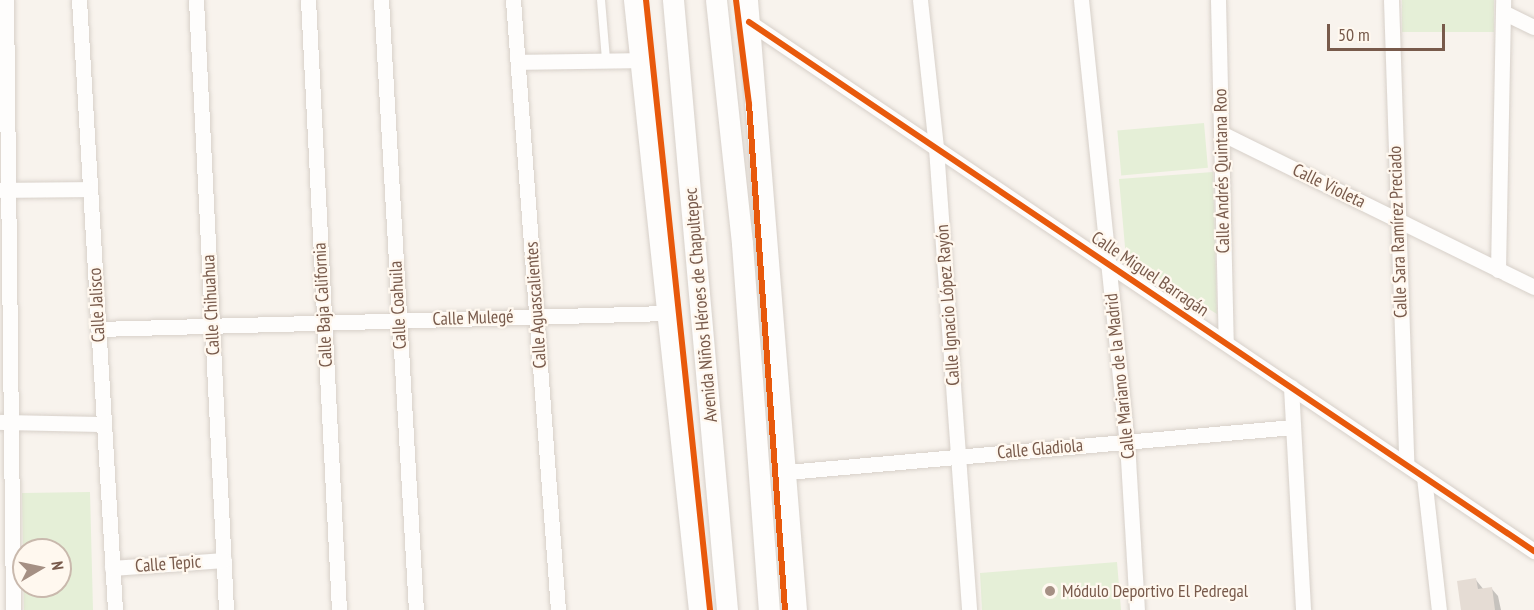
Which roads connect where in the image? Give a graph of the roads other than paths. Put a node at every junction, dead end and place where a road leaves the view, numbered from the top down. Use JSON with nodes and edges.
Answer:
{"nodes":[{"id":1,"x":6,"y":0,"type":"edge"},
{"id":2,"x":79,"y":0,"type":"edge"},
{"id":3,"x":196,"y":0,"type":"edge"},
{"id":4,"x":308,"y":0,"type":"edge"},
{"id":5,"x":381,"y":0,"type":"edge"},
{"id":6,"x":513,"y":0,"type":"edge"},
{"id":7,"x":601,"y":0,"type":"edge"},
{"id":8,"x":634,"y":0,"type":"edge"},
{"id":9,"x":673,"y":0,"type":"edge"},
{"id":10,"x":716,"y":0,"type":"edge"},
{"id":11,"x":747,"y":0,"type":"edge"},
{"id":12,"x":920,"y":0,"type":"edge"},
{"id":13,"x":1081,"y":0,"type":"edge"},
{"id":14,"x":1218,"y":0,"type":"edge"},
{"id":15,"x":1391,"y":0,"type":"edge"},
{"id":16,"x":1503,"y":6,"type":"edge"},
{"id":17,"x":749,"y":22,"type":"junction"},
{"id":18,"x":1534,"y":27,"type":"edge"},
{"id":19,"x":606,"y":60,"type":"junction"},
{"id":20,"x":640,"y":60,"type":"junction"},
{"id":21,"x":518,"y":62,"type":"junction"},
{"id":22,"x":1221,"y":133,"type":"junction"},
{"id":23,"x":936,"y":148,"type":"junction"},
{"id":24,"x":90,"y":189,"type":"junction"},
{"id":25,"x":4,"y":190,"type":"edge"},
{"id":26,"x":1397,"y":220,"type":"junction"},
{"id":27,"x":1108,"y":264,"type":"junction"},
{"id":28,"x":1498,"y":270,"type":"junction"},
{"id":29,"x":1534,"y":287,"type":"edge"},
{"id":30,"x":667,"y":313,"type":"junction"},
{"id":31,"x":536,"y":316,"type":"junction"},
{"id":32,"x":399,"y":320,"type":"junction"},
{"id":33,"x":324,"y":322,"type":"junction"},
{"id":34,"x":212,"y":325,"type":"junction"},
{"id":35,"x":98,"y":329,"type":"junction"},
{"id":36,"x":1226,"y":343,"type":"junction"},
{"id":37,"x":1291,"y":387,"type":"junction"},
{"id":38,"x":5,"y":422,"type":"edge"},
{"id":39,"x":104,"y":424,"type":"junction"},
{"id":40,"x":1293,"y":427,"type":"junction"},
{"id":41,"x":1127,"y":442,"type":"junction"},
{"id":42,"x":959,"y":457,"type":"junction"},
{"id":43,"x":1406,"y":464,"type":"junction"},
{"id":44,"x":787,"y":472,"type":"junction"},
{"id":45,"x":1424,"y":477,"type":"junction"},
{"id":46,"x":1534,"y":551,"type":"edge"},
{"id":47,"x":224,"y":560,"type":"junction"},
{"id":48,"x":723,"y":561,"type":"junction"},
{"id":49,"x":112,"y":568,"type":"junction"},
{"id":50,"x":13,"y":610,"type":"edge"},
{"id":51,"x":115,"y":610,"type":"edge"},
{"id":52,"x":226,"y":610,"type":"edge"},
{"id":53,"x":339,"y":610,"type":"edge"},
{"id":54,"x":416,"y":610,"type":"edge"},
{"id":55,"x":558,"y":610,"type":"edge"},
{"id":56,"x":699,"y":610,"type":"edge"},
{"id":57,"x":706,"y":610,"type":"edge"},
{"id":58,"x":727,"y":610,"type":"edge"},
{"id":59,"x":769,"y":610,"type":"edge"},
{"id":60,"x":796,"y":610,"type":"edge"},
{"id":61,"x":969,"y":610,"type":"edge"},
{"id":62,"x":1137,"y":610,"type":"edge"},
{"id":63,"x":1303,"y":610,"type":"edge"},
{"id":64,"x":1439,"y":610,"type":"edge"}],
"edges":[{"from":1,"to":25,"type":"street"},
{"from":2,"to":24,"type":"street","name":"Calle Jalisco"},
{"from":3,"to":34,"type":"street","name":"Calle Chihuahua"},
{"from":4,"to":33,"type":"street","name":"Calle Baja California"},
{"from":5,"to":32,"type":"street","name":"Calle Coahuila"},
{"from":6,"to":21,"type":"street","name":"Calle Aguascalientes"},
{"from":7,"to":19,"type":"lane"},
{"from":8,"to":20,"type":"main road"},
{"from":9,"to":48,"type":"main road","name":"Avenida Niños Héroes de Chapultepec"},
{"from":10,"to":59,"type":"main road"},
{"from":11,"to":17,"type":"main road"},
{"from":12,"to":23,"type":"street","name":"Calle Ignacio López Rayón"},
{"from":13,"to":27,"type":"street","name":"Calle Mariano de la Madrid"},
{"from":14,"to":22,"type":"street","name":"Calle Andrés Quintana Roo"},
{"from":15,"to":26,"type":"street","name":"Calle Sara Ramírez Preciado"},
{"from":16,"to":18,"type":"street"},
{"from":16,"to":28,"type":"street"},
{"from":17,"to":23,"type":"street","name":"Calle Miguel Barragán"},
{"from":17,"to":44,"type":"main road"},
{"from":19,"to":20,"type":"street"},
{"from":19,"to":21,"type":"street"},
{"from":20,"to":30,"type":"main road"},
{"from":21,"to":31,"type":"street","name":"Calle Aguascalientes"},
{"from":22,"to":26,"type":"street","name":"Calle Violeta"},
{"from":22,"to":36,"type":"street","name":"Calle Andrés Quintana Roo"},
{"from":23,"to":27,"type":"street","name":"Calle Miguel Barragán"},
{"from":23,"to":42,"type":"street","name":"Calle Ignacio López Rayón"},
{"from":24,"to":25,"type":"street"},
{"from":24,"to":35,"type":"street","name":"Calle Jalisco"},
{"from":25,"to":38,"type":"street"},
{"from":26,"to":28,"type":"street","name":"Calle Violeta"},
{"from":26,"to":43,"type":"street","name":"Calle Sara Ramírez Preciado"},
{"from":27,"to":36,"type":"street","name":"Calle Miguel Barragán"},
{"from":27,"to":41,"type":"street","name":"Calle Mariano de la Madrid"},
{"from":28,"to":29,"type":"street","name":"Calle Violeta"},
{"from":30,"to":31,"type":"street","name":"Calle Mulegé"},
{"from":30,"to":56,"type":"main road"},
{"from":31,"to":32,"type":"street","name":"Calle Mulegé"},
{"from":31,"to":55,"type":"street","name":"Calle Aguascalientes"},
{"from":32,"to":33,"type":"street","name":"Calle Mulegé"},
{"from":32,"to":54,"type":"street","name":"Calle Coahuila"},
{"from":33,"to":34,"type":"street","name":"Calle Mulegé"},
{"from":33,"to":53,"type":"street","name":"Calle Baja California"},
{"from":34,"to":35,"type":"street","name":"Calle Mulegé"},
{"from":34,"to":47,"type":"street","name":"Calle Chihuahua"},
{"from":35,"to":39,"type":"street","name":"Calle Jalisco"},
{"from":36,"to":37,"type":"street","name":"Calle Miguel Barragán"},
{"from":37,"to":40,"type":"street"},
{"from":37,"to":43,"type":"street","name":"Calle Miguel Barragán"},
{"from":38,"to":39,"type":"street"},
{"from":38,"to":50,"type":"street"},
{"from":39,"to":49,"type":"street","name":"Calle Jalisco"},
{"from":40,"to":41,"type":"street","name":"Calle Gladiola"},
{"from":40,"to":63,"type":"street"},
{"from":41,"to":42,"type":"street","name":"Calle Gladiola"},
{"from":41,"to":62,"type":"street","name":"Calle Mariano de la Madrid"},
{"from":42,"to":44,"type":"street","name":"Calle Gladiola"},
{"from":42,"to":61,"type":"street","name":"Calle Ignacio López Rayón"},
{"from":43,"to":45,"type":"street","name":"Calle Miguel Barragán"},
{"from":44,"to":60,"type":"main road"},
{"from":45,"to":46,"type":"street","name":"Calle Miguel Barragán"},
{"from":45,"to":64,"type":"street"},
{"from":47,"to":49,"type":"street","name":"Calle Tepic"},
{"from":47,"to":52,"type":"street","name":"Calle Chihuahua"},
{"from":48,"to":57,"type":"main road"},
{"from":48,"to":58,"type":"main road","name":"Avenida Niños Héroes de Chapultepec"},
{"from":49,"to":51,"type":"street","name":"Calle Jalisco"}]}
